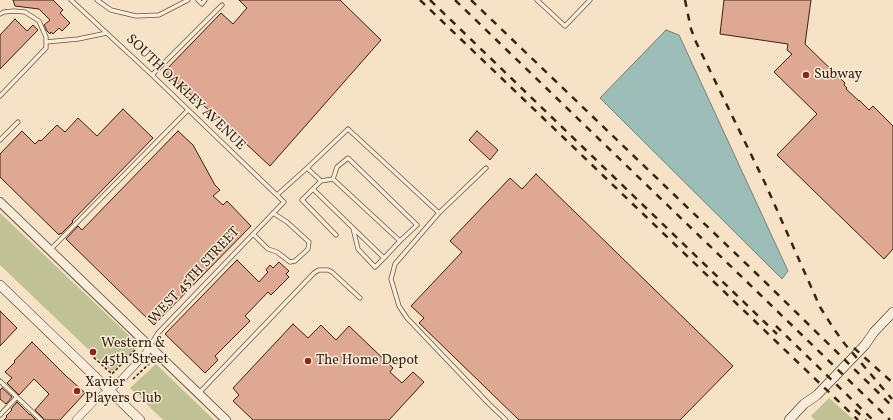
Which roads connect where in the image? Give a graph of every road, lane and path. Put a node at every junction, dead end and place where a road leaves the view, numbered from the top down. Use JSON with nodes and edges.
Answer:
{"nodes":[{"id":1,"x":71,"y":0,"type":"edge"},
{"id":2,"x":97,"y":0,"type":"edge"},
{"id":3,"x":188,"y":0,"type":"edge"},
{"id":4,"x":198,"y":0,"type":"edge"},
{"id":5,"x":205,"y":0,"type":"edge"},
{"id":6,"x":537,"y":0,"type":"edge"},
{"id":7,"x":590,"y":0,"type":"edge"},
{"id":8,"x":222,"y":5,"type":"dead end"},
{"id":9,"x":0,"y":14,"type":"edge"},
{"id":10,"x":107,"y":33,"type":"junction"},
{"id":11,"x":46,"y":42,"type":"junction"},
{"id":12,"x":152,"y":75,"type":"junction"},
{"id":13,"x":0,"y":96,"type":"edge"},
{"id":14,"x":188,"y":110,"type":"junction"},
{"id":15,"x":18,"y":122,"type":"dead end"},
{"id":16,"x":0,"y":140,"type":"edge"},
{"id":17,"x":307,"y":168,"type":"junction"},
{"id":18,"x":486,"y":168,"type":"dead end"},
{"id":19,"x":333,"y":179,"type":"junction"},
{"id":20,"x":321,"y":181,"type":"junction"},
{"id":21,"x":312,"y":189,"type":"junction"},
{"id":22,"x":277,"y":195,"type":"junction"},
{"id":23,"x":0,"y":202,"type":"edge"},
{"id":24,"x":284,"y":202,"type":"joint"},
{"id":25,"x":273,"y":213,"type":"junction"},
{"id":26,"x":439,"y":213,"type":"junction"},
{"id":27,"x":353,"y":228,"type":"junction"},
{"id":28,"x":253,"y":234,"type":"junction"},
{"id":29,"x":336,"y":235,"type":"dead end"},
{"id":30,"x":400,"y":241,"type":"junction"},
{"id":31,"x":50,"y":250,"type":"junction"},
{"id":32,"x":384,"y":258,"type":"junction"},
{"id":33,"x":0,"y":285,"type":"edge"},
{"id":34,"x":360,"y":298,"type":"dead end"},
{"id":35,"x":893,"y":312,"type":"edge"},
{"id":36,"x":150,"y":346,"type":"junction"},
{"id":37,"x":136,"y":349,"type":"dead end"},
{"id":38,"x":90,"y":354,"type":"dead end"},
{"id":39,"x":152,"y":361,"type":"dead end"},
{"id":40,"x":0,"y":381,"type":"edge"},
{"id":41,"x":131,"y":381,"type":"dead end"},
{"id":42,"x":110,"y":390,"type":"junction"},
{"id":43,"x":199,"y":393,"type":"junction"},
{"id":44,"x":17,"y":397,"type":"junction"},
{"id":45,"x":0,"y":415,"type":"edge"},
{"id":46,"x":41,"y":420,"type":"edge"},
{"id":47,"x":76,"y":420,"type":"edge"},
{"id":48,"x":140,"y":420,"type":"edge"},
{"id":49,"x":226,"y":420,"type":"edge"},
{"id":50,"x":506,"y":420,"type":"edge"},
{"id":51,"x":789,"y":420,"type":"edge"}],
"edges":[{"from":1,"to":10,"type":"lane","name":"SOUTH OAKLEY AVENUE"},
{"from":2,"to":3,"type":"lane"},
{"from":4,"to":5,"type":"lane"},
{"from":6,"to":7,"type":"lane"},
{"from":8,"to":12,"type":"lane"},
{"from":9,"to":11,"type":"lane"},
{"from":10,"to":11,"type":"lane"},
{"from":10,"to":12,"type":"lane","name":"SOUTH OAKLEY AVENUE"},
{"from":11,"to":13,"type":"lane"},
{"from":12,"to":14,"type":"lane","name":"SOUTH OAKLEY AVENUE"},
{"from":14,"to":22,"type":"lane","name":"SOUTH OAKLEY AVENUE"},
{"from":14,"to":31,"type":"lane"},
{"from":15,"to":16,"type":"lane"},
{"from":17,"to":20,"type":"lane"},
{"from":17,"to":22,"type":"lane"},
{"from":17,"to":26,"type":"lane"},
{"from":18,"to":26,"type":"lane"},
{"from":19,"to":20,"type":"lane"},
{"from":19,"to":30,"type":"lane"},
{"from":19,"to":30,"type":"lane"},
{"from":20,"to":21,"type":"lane"},
{"from":21,"to":27,"type":"lane"},
{"from":21,"to":29,"type":"lane"},
{"from":22,"to":24,"type":"lane","name":"SOUTH OAKLEY AVENUE"},
{"from":23,"to":31,"type":"street"},
{"from":24,"to":25,"type":"lane","name":"WEST 45TH STREET"},
{"from":25,"to":28,"type":"lane","name":"WEST 45TH STREET"},
{"from":25,"to":28,"type":"lane"},
{"from":26,"to":50,"type":"lane"},
{"from":27,"to":32,"type":"lane"},
{"from":27,"to":32,"type":"lane"},
{"from":28,"to":36,"type":"lane","name":"WEST 45TH STREET"},
{"from":30,"to":32,"type":"lane"},
{"from":31,"to":36,"type":"street"},
{"from":33,"to":42,"type":"main road"},
{"from":34,"to":43,"type":"lane"},
{"from":35,"to":51,"type":"main road"},
{"from":36,"to":42,"type":"street","name":"WEST 45TH STREET"},
{"from":36,"to":43,"type":"street"},
{"from":37,"to":38,"type":"path"},
{"from":39,"to":41,"type":"path"},
{"from":40,"to":44,"type":"lane"},
{"from":42,"to":47,"type":"street","name":"WEST 45TH STREET"},
{"from":42,"to":48,"type":"main road"},
{"from":43,"to":49,"type":"street"},
{"from":44,"to":45,"type":"lane"},
{"from":44,"to":46,"type":"lane"}]}
